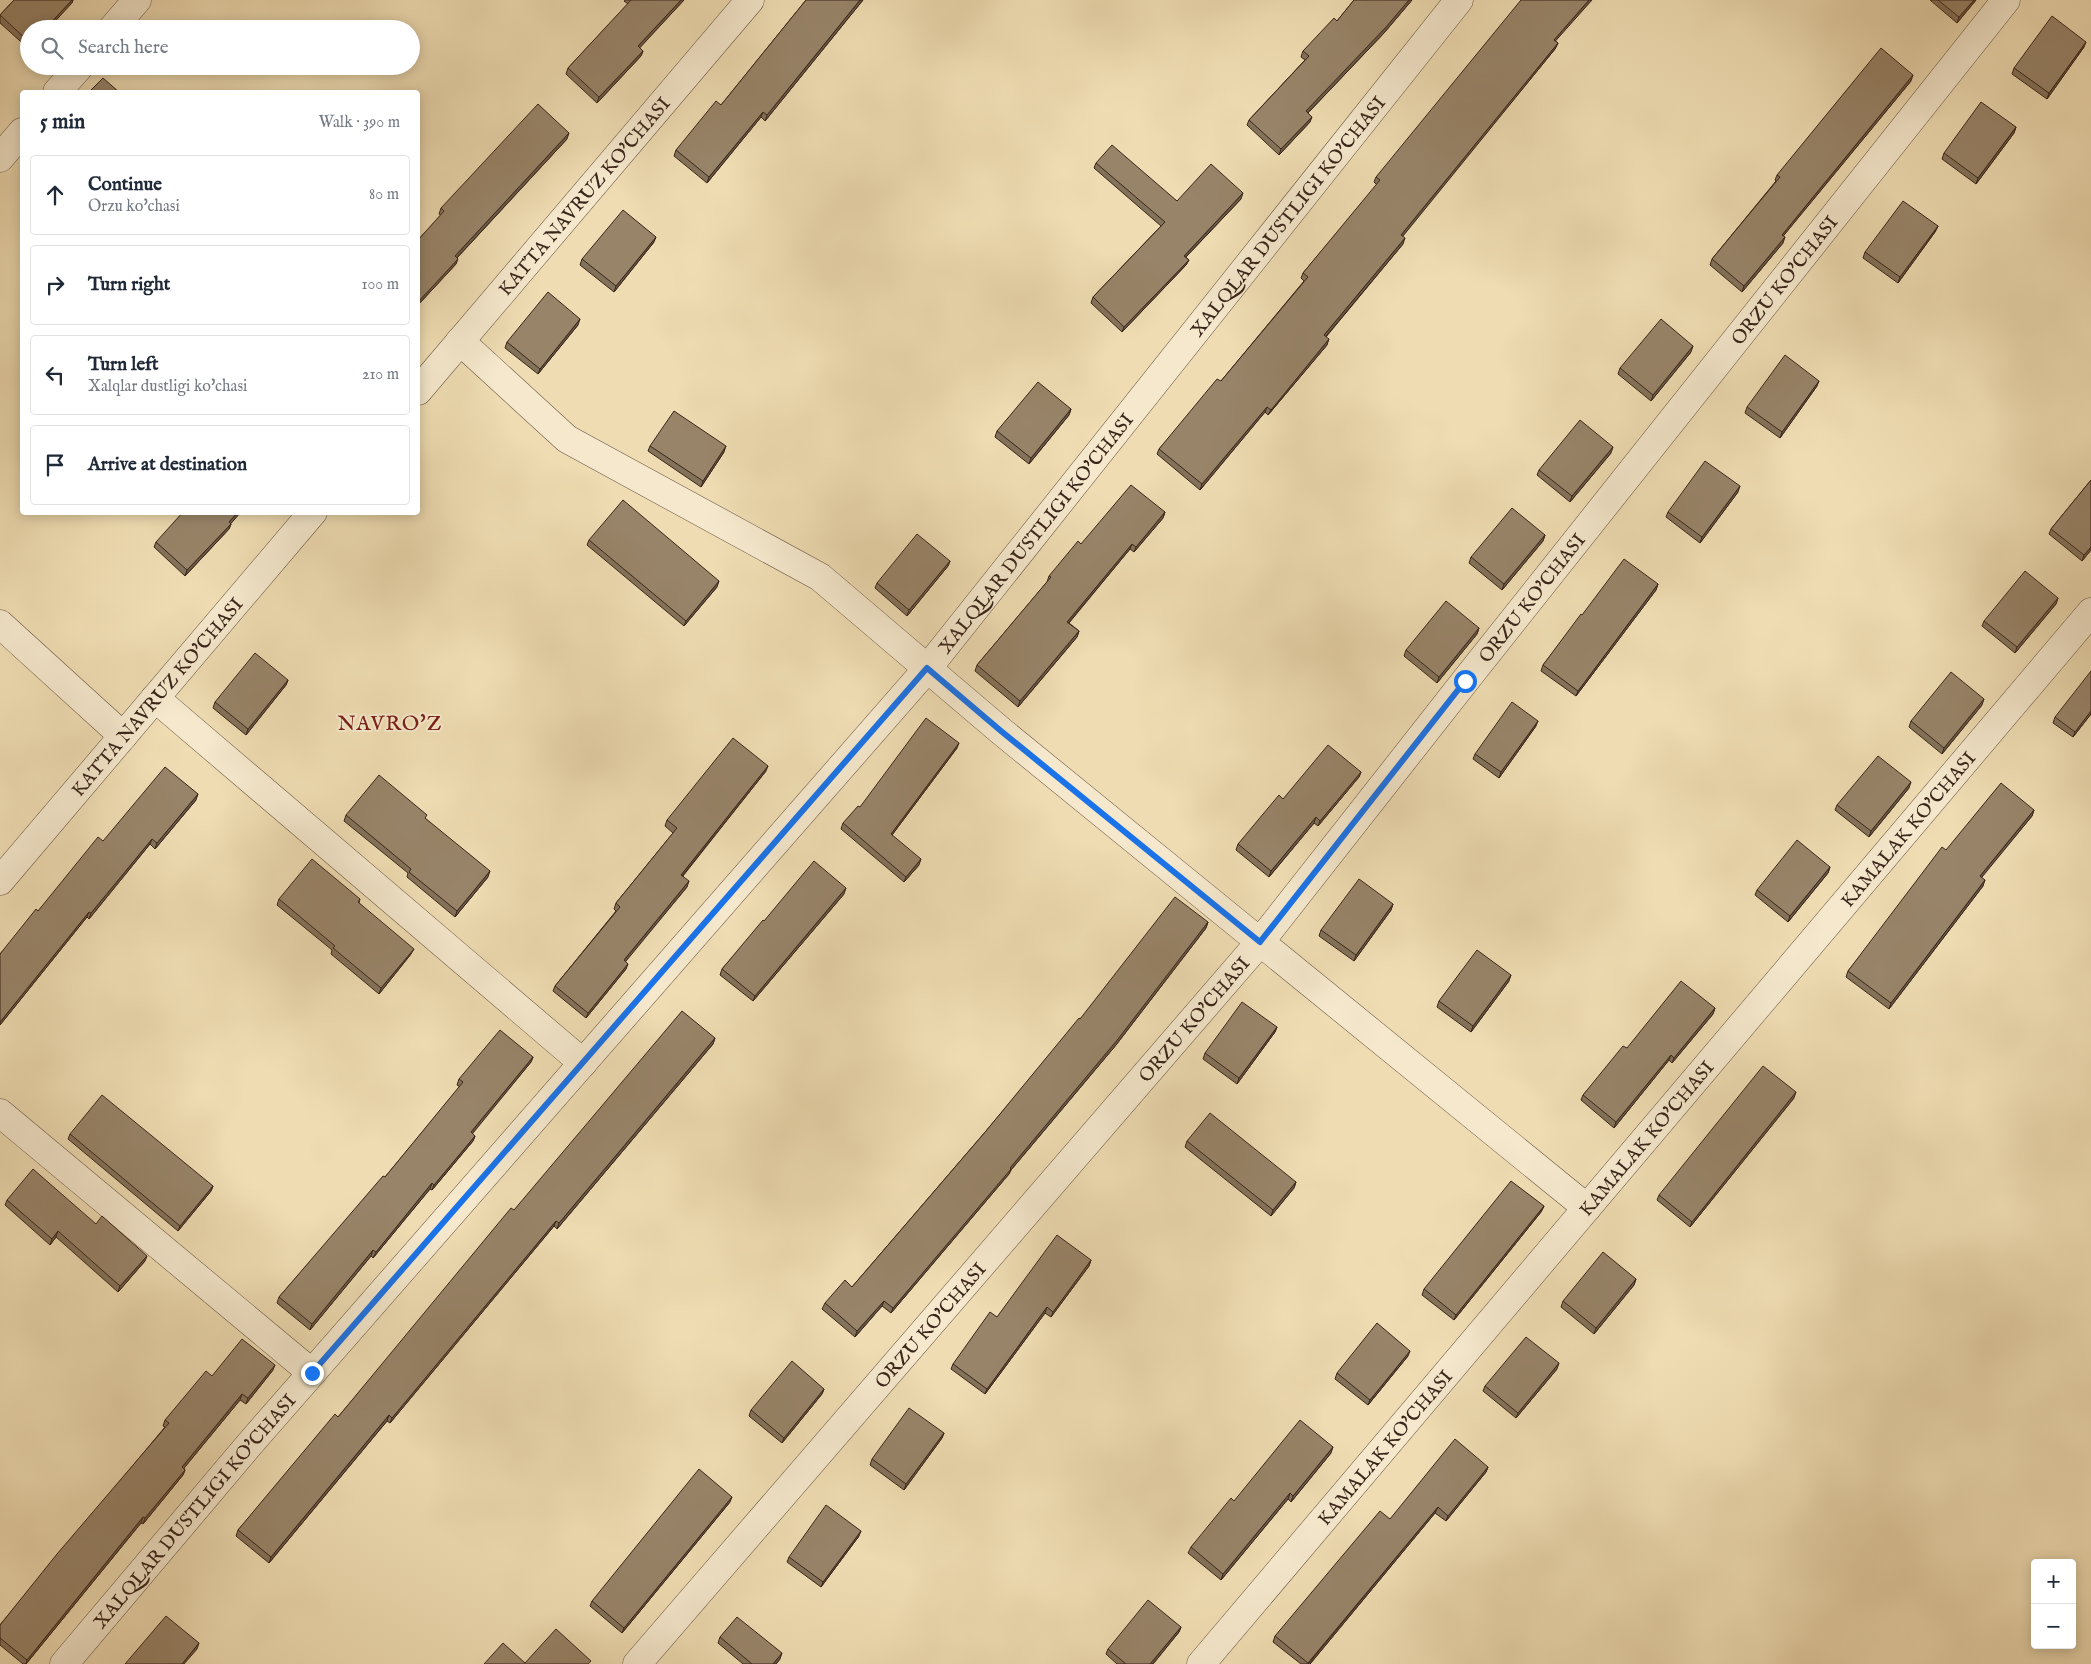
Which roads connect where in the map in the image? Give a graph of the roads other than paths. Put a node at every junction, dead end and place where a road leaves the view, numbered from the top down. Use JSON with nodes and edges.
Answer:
{"nodes":[{"id":1,"x":137,"y":0,"type":"edge"},
{"id":2,"x":750,"y":0,"type":"edge"},
{"id":3,"x":1459,"y":0,"type":"edge"},
{"id":4,"x":2006,"y":0,"type":"edge"},
{"id":5,"x":120,"y":20,"type":"edge"},
{"id":6,"x":72,"y":75,"type":"edge"},
{"id":7,"x":59,"y":90,"type":"edge"},
{"id":8,"x":20,"y":134,"type":"edge"},
{"id":9,"x":0,"y":158,"type":"edge"},
{"id":10,"x":460,"y":341,"type":"junction"},
{"id":11,"x":420,"y":388,"type":"edge"},
{"id":12,"x":311,"y":515,"type":"edge"},
{"id":13,"x":2091,"y":612,"type":"edge"},
{"id":14,"x":0,"y":624,"type":"edge"},
{"id":15,"x":927,"y":668,"type":"junction"},
{"id":16,"x":156,"y":698,"type":"junction"},
{"id":17,"x":124,"y":736,"type":"junction"},
{"id":18,"x":0,"y":880,"type":"edge"},
{"id":19,"x":1260,"y":942,"type":"junction"},
{"id":20,"x":583,"y":1063,"type":"junction"},
{"id":21,"x":0,"y":1113,"type":"edge"},
{"id":22,"x":1587,"y":1208,"type":"junction"},
{"id":23,"x":312,"y":1373,"type":"junction"},
{"id":24,"x":64,"y":1664,"type":"edge"},
{"id":25,"x":637,"y":1664,"type":"edge"},
{"id":26,"x":1200,"y":1664,"type":"edge"}],
"edges":[{"from":1,"to":5,"type":"street"},
{"from":2,"to":10,"type":"street","name":"KATTA NAVRUZ KO'CHASI"},
{"from":3,"to":15,"type":"street","name":"XALQLAR DUSTLIGI KO'CHASI"},
{"from":4,"to":19,"type":"street","name":"ORZU KO'CHASI"},
{"from":6,"to":7,"type":"street"},
{"from":8,"to":9,"type":"street"},
{"from":10,"to":11,"type":"street","name":"KATTA NAVRUZ KO'CHASI"},
{"from":10,"to":15,"type":"street"},
{"from":12,"to":16,"type":"street","name":"KATTA NAVRUZ KO'CHASI"},
{"from":13,"to":22,"type":"street","name":"KAMALAK KO'CHASI"},
{"from":14,"to":17,"type":"street"},
{"from":15,"to":19,"type":"street"},
{"from":15,"to":20,"type":"street","name":"XALQLAR DUSTLIGI KO'CHASI"},
{"from":16,"to":17,"type":"street","name":"KATTA NAVRUZ KO'CHASI"},
{"from":16,"to":20,"type":"street"},
{"from":17,"to":18,"type":"street","name":"KATTA NAVRUZ KO'CHASI"},
{"from":19,"to":22,"type":"street"},
{"from":19,"to":25,"type":"street","name":"ORZU KO'CHASI"},
{"from":20,"to":23,"type":"street","name":"XALQLAR DUSTLIGI KO'CHASI"},
{"from":21,"to":23,"type":"street"},
{"from":22,"to":26,"type":"street","name":"KAMALAK KO'CHASI"},
{"from":23,"to":24,"type":"street","name":"XALQLAR DUSTLIGI KO'CHASI"}]}
